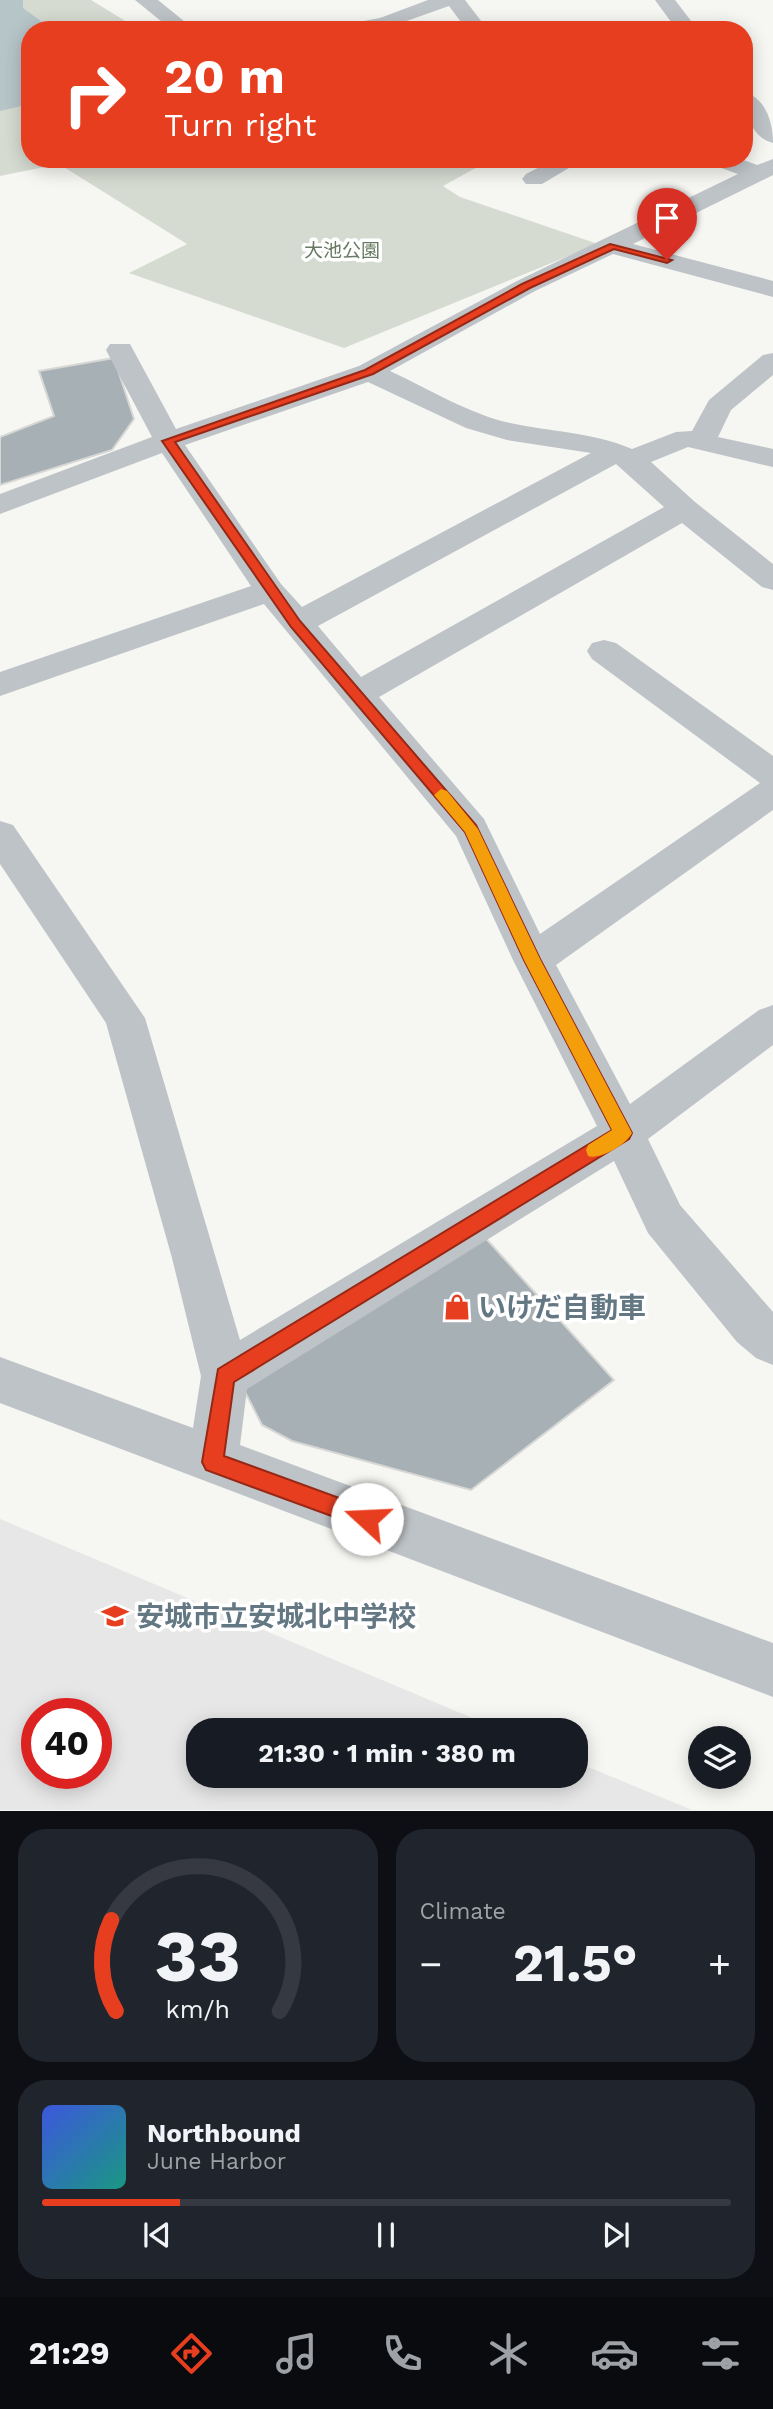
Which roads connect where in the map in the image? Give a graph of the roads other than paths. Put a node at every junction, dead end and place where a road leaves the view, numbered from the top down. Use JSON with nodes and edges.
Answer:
{"nodes":[{"id":1,"x":145,"y":0,"type":"edge"},
{"id":2,"x":447,"y":0,"type":"edge"},
{"id":3,"x":455,"y":0,"type":"edge"},
{"id":4,"x":665,"y":0,"type":"edge"},
{"id":5,"x":173,"y":21,"type":"edge"},
{"id":6,"x":389,"y":21,"type":"edge"},
{"id":7,"x":471,"y":21,"type":"edge"},
{"id":8,"x":681,"y":21,"type":"edge"},
{"id":9,"x":753,"y":110,"type":"edge"},
{"id":10,"x":773,"y":136,"type":"edge"},
{"id":11,"x":555,"y":168,"type":"edge"},
{"id":12,"x":766,"y":169,"type":"edge"},
{"id":13,"x":534,"y":179,"type":"dead end"},
{"id":14,"x":613,"y":246,"type":"junction"},
{"id":15,"x":773,"y":289,"type":"edge"},
{"id":16,"x":120,"y":350,"type":"dead end"},
{"id":17,"x":773,"y":361,"type":"edge"},
{"id":18,"x":369,"y":372,"type":"junction"},
{"id":19,"x":168,"y":441,"type":"junction"},
{"id":20,"x":701,"y":442,"type":"junction"},
{"id":21,"x":623,"y":457,"type":"junction"},
{"id":22,"x":773,"y":458,"type":"edge"},
{"id":23,"x":0,"y":505,"type":"edge"},
{"id":24,"x":684,"y":509,"type":"junction"},
{"id":25,"x":773,"y":580,"type":"edge"},
{"id":26,"x":270,"y":591,"type":"junction"},
{"id":27,"x":296,"y":624,"type":"junction"},
{"id":28,"x":604,"y":650,"type":"dead end"},
{"id":29,"x":0,"y":684,"type":"edge"},
{"id":30,"x":356,"y":695,"type":"junction"},
{"id":31,"x":773,"y":774,"type":"edge"},
{"id":32,"x":773,"y":792,"type":"edge"},
{"id":33,"x":0,"y":835,"type":"edge"},
{"id":34,"x":533,"y":960,"type":"junction"},
{"id":35,"x":773,"y":1021,"type":"edge"},
{"id":36,"x":623,"y":1133,"type":"junction"},
{"id":37,"x":773,"y":1342,"type":"edge"},
{"id":38,"x":225,"y":1376,"type":"junction"},
{"id":39,"x":0,"y":1380,"type":"edge"},
{"id":40,"x":213,"y":1462,"type":"junction"},
{"id":41,"x":773,"y":1670,"type":"edge"}],
"edges":[{"from":1,"to":5,"type":"street"},
{"from":2,"to":6,"type":"street"},
{"from":3,"to":7,"type":"street"},
{"from":4,"to":8,"type":"street"},
{"from":9,"to":10,"type":"street"},
{"from":11,"to":13,"type":"street"},
{"from":12,"to":14,"type":"street"},
{"from":14,"to":15,"type":"street"},
{"from":14,"to":18,"type":"street"},
{"from":16,"to":19,"type":"street"},
{"from":17,"to":20,"type":"street"},
{"from":18,"to":19,"type":"street"},
{"from":18,"to":21,"type":"street"},
{"from":19,"to":23,"type":"street"},
{"from":19,"to":26,"type":"street"},
{"from":20,"to":21,"type":"street"},
{"from":20,"to":22,"type":"street"},
{"from":21,"to":24,"type":"street"},
{"from":21,"to":27,"type":"street"},
{"from":24,"to":25,"type":"street"},
{"from":24,"to":30,"type":"street"},
{"from":26,"to":27,"type":"street"},
{"from":26,"to":29,"type":"street"},
{"from":27,"to":30,"type":"street"},
{"from":28,"to":31,"type":"street"},
{"from":30,"to":34,"type":"street"},
{"from":32,"to":34,"type":"street"},
{"from":33,"to":38,"type":"street"},
{"from":34,"to":36,"type":"street"},
{"from":35,"to":36,"type":"street"},
{"from":36,"to":37,"type":"street"},
{"from":36,"to":38,"type":"street"},
{"from":38,"to":40,"type":"street"},
{"from":39,"to":40,"type":"street"},
{"from":40,"to":41,"type":"street"}]}
